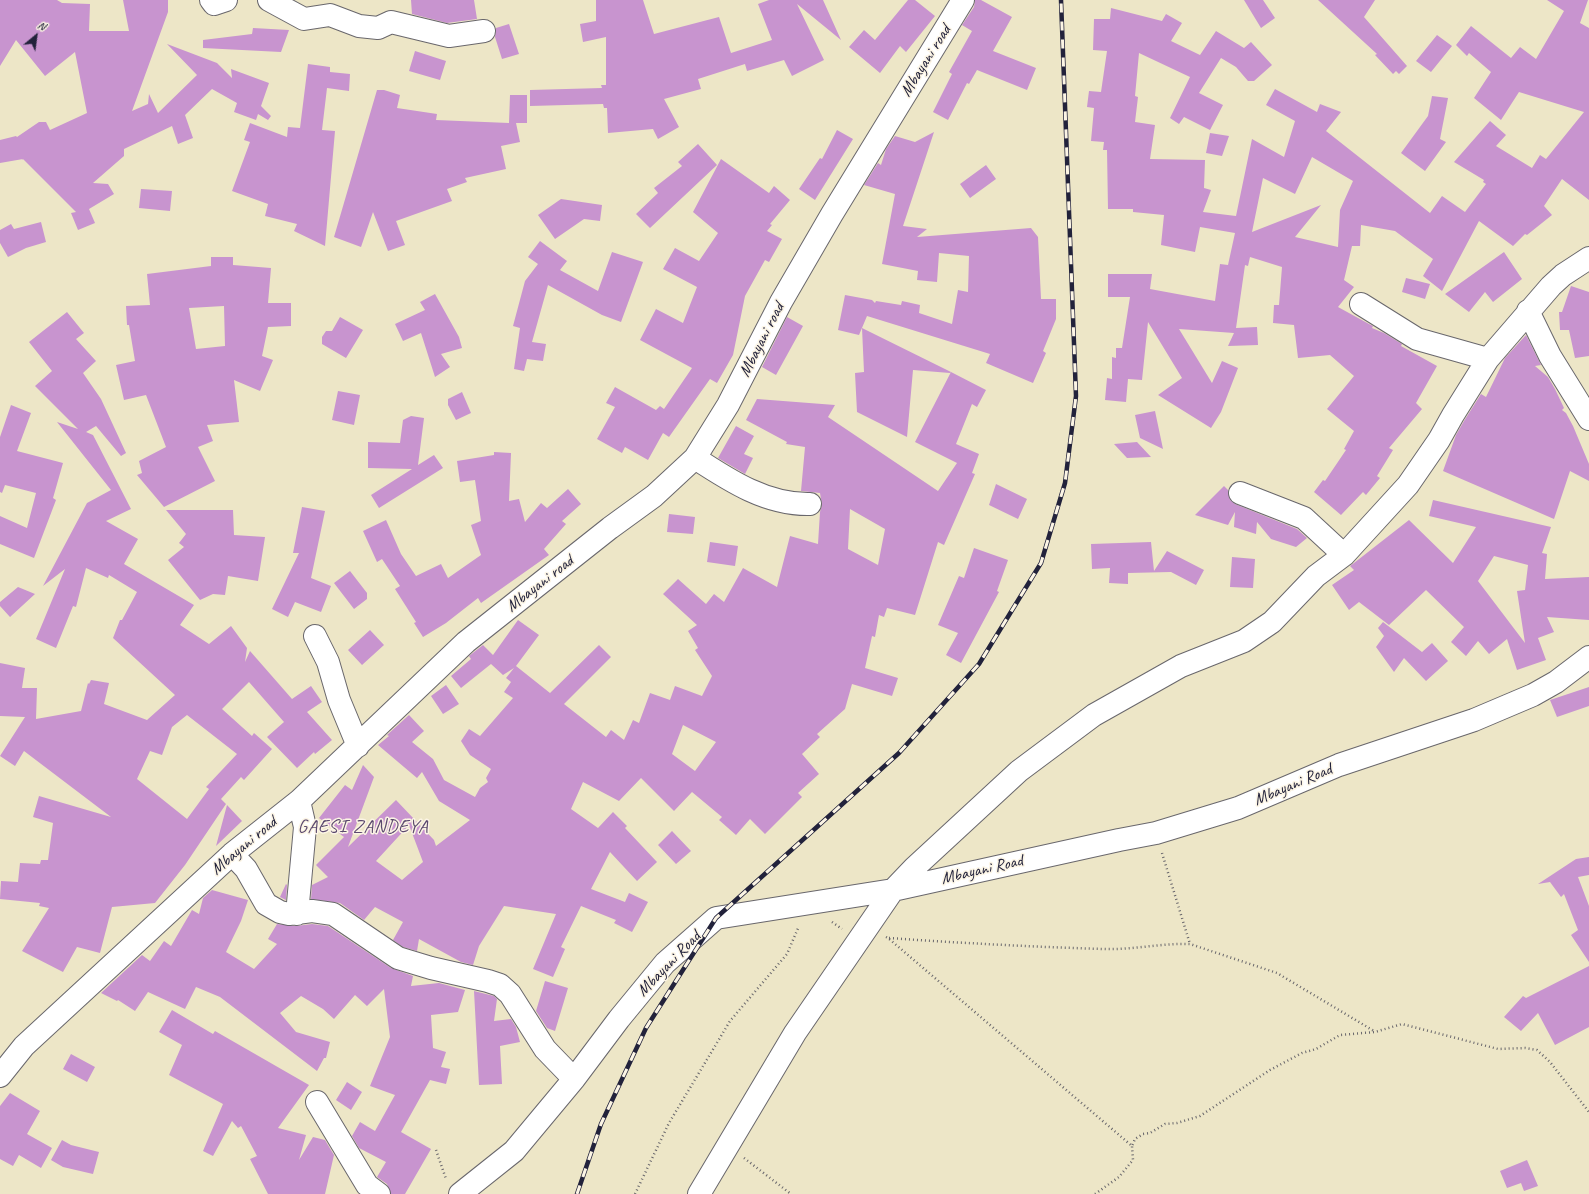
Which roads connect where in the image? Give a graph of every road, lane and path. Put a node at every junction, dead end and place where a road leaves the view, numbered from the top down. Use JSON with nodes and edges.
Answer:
{"nodes":[{"id":1,"x":211,"y":0,"type":"edge"},
{"id":2,"x":226,"y":0,"type":"edge"},
{"id":3,"x":269,"y":0,"type":"edge"},
{"id":4,"x":958,"y":2,"type":"edge"},
{"id":5,"x":484,"y":31,"type":"dead end"},
{"id":6,"x":1589,"y":258,"type":"edge"},
{"id":7,"x":1361,"y":304,"type":"dead end"},
{"id":8,"x":1528,"y":311,"type":"junction"},
{"id":9,"x":1488,"y":359,"type":"junction"},
{"id":10,"x":1589,"y":419,"type":"edge"},
{"id":11,"x":695,"y":458,"type":"junction"},
{"id":12,"x":1240,"y":492,"type":"dead end"},
{"id":13,"x":810,"y":504,"type":"dead end"},
{"id":14,"x":1344,"y":555,"type":"junction"},
{"id":15,"x":316,"y":636,"type":"dead end"},
{"id":16,"x":1589,"y":657,"type":"edge"},
{"id":17,"x":358,"y":746,"type":"junction"},
{"id":18,"x":299,"y":801,"type":"junction"},
{"id":19,"x":1156,"y":833,"type":"junction"},
{"id":20,"x":232,"y":854,"type":"junction"},
{"id":21,"x":894,"y":890,"type":"junction"},
{"id":22,"x":808,"y":905,"type":"junction"},
{"id":23,"x":297,"y":914,"type":"junction"},
{"id":24,"x":861,"y":937,"type":"junction"},
{"id":25,"x":888,"y":938,"type":"junction"},
{"id":26,"x":1190,"y":944,"type":"junction"},
{"id":27,"x":1376,"y":1032,"type":"junction"},
{"id":28,"x":0,"y":1076,"type":"edge"},
{"id":29,"x":574,"y":1079,"type":"junction"},
{"id":30,"x":317,"y":1102,"type":"dead end"},
{"id":31,"x":1589,"y":1112,"type":"edge"},
{"id":32,"x":1132,"y":1146,"type":"junction"},
{"id":33,"x":728,"y":1147,"type":"junction"},
{"id":34,"x":436,"y":1150,"type":"dead end"},
{"id":35,"x":455,"y":1189,"type":"edge"},
{"id":36,"x":379,"y":1194,"type":"edge"},
{"id":37,"x":636,"y":1194,"type":"edge"},
{"id":38,"x":699,"y":1194,"type":"edge"},
{"id":39,"x":791,"y":1194,"type":"edge"},
{"id":40,"x":1095,"y":1194,"type":"edge"}],
"edges":[{"from":1,"to":2,"type":"street"},
{"from":3,"to":5,"type":"street"},
{"from":4,"to":11,"type":"street","name":"Mbayani road"},
{"from":6,"to":8,"type":"street"},
{"from":7,"to":9,"type":"street"},
{"from":8,"to":9,"type":"street"},
{"from":8,"to":10,"type":"street"},
{"from":9,"to":14,"type":"street"},
{"from":11,"to":13,"type":"street"},
{"from":11,"to":17,"type":"street","name":"Mbayani road"},
{"from":12,"to":14,"type":"street"},
{"from":14,"to":21,"type":"street"},
{"from":15,"to":17,"type":"street"},
{"from":16,"to":19,"type":"street","name":"Mbayani Road"},
{"from":17,"to":18,"type":"street","name":"Mbayani road"},
{"from":18,"to":20,"type":"street","name":"Mbayani road"},
{"from":18,"to":23,"type":"street"},
{"from":19,"to":21,"type":"street","name":"Mbayani Road"},
{"from":19,"to":26,"type":"path"},
{"from":20,"to":23,"type":"street"},
{"from":20,"to":28,"type":"street","name":"Mbayani road"},
{"from":21,"to":22,"type":"street","name":"Mbayani Road"},
{"from":21,"to":24,"type":"street"},
{"from":22,"to":24,"type":"path"},
{"from":22,"to":29,"type":"street","name":"Mbayani Road"},
{"from":22,"to":37,"type":"path"},
{"from":23,"to":29,"type":"street"},
{"from":24,"to":25,"type":"path"},
{"from":24,"to":33,"type":"street"},
{"from":25,"to":26,"type":"path"},
{"from":25,"to":32,"type":"path"},
{"from":26,"to":27,"type":"path"},
{"from":27,"to":31,"type":"path"},
{"from":27,"to":32,"type":"path"},
{"from":29,"to":35,"type":"street","name":"Mbayani Road"},
{"from":30,"to":36,"type":"street"},
{"from":32,"to":40,"type":"path"},
{"from":33,"to":38,"type":"street"},
{"from":33,"to":39,"type":"path"},
{"from":34,"to":35,"type":"path"}]}
